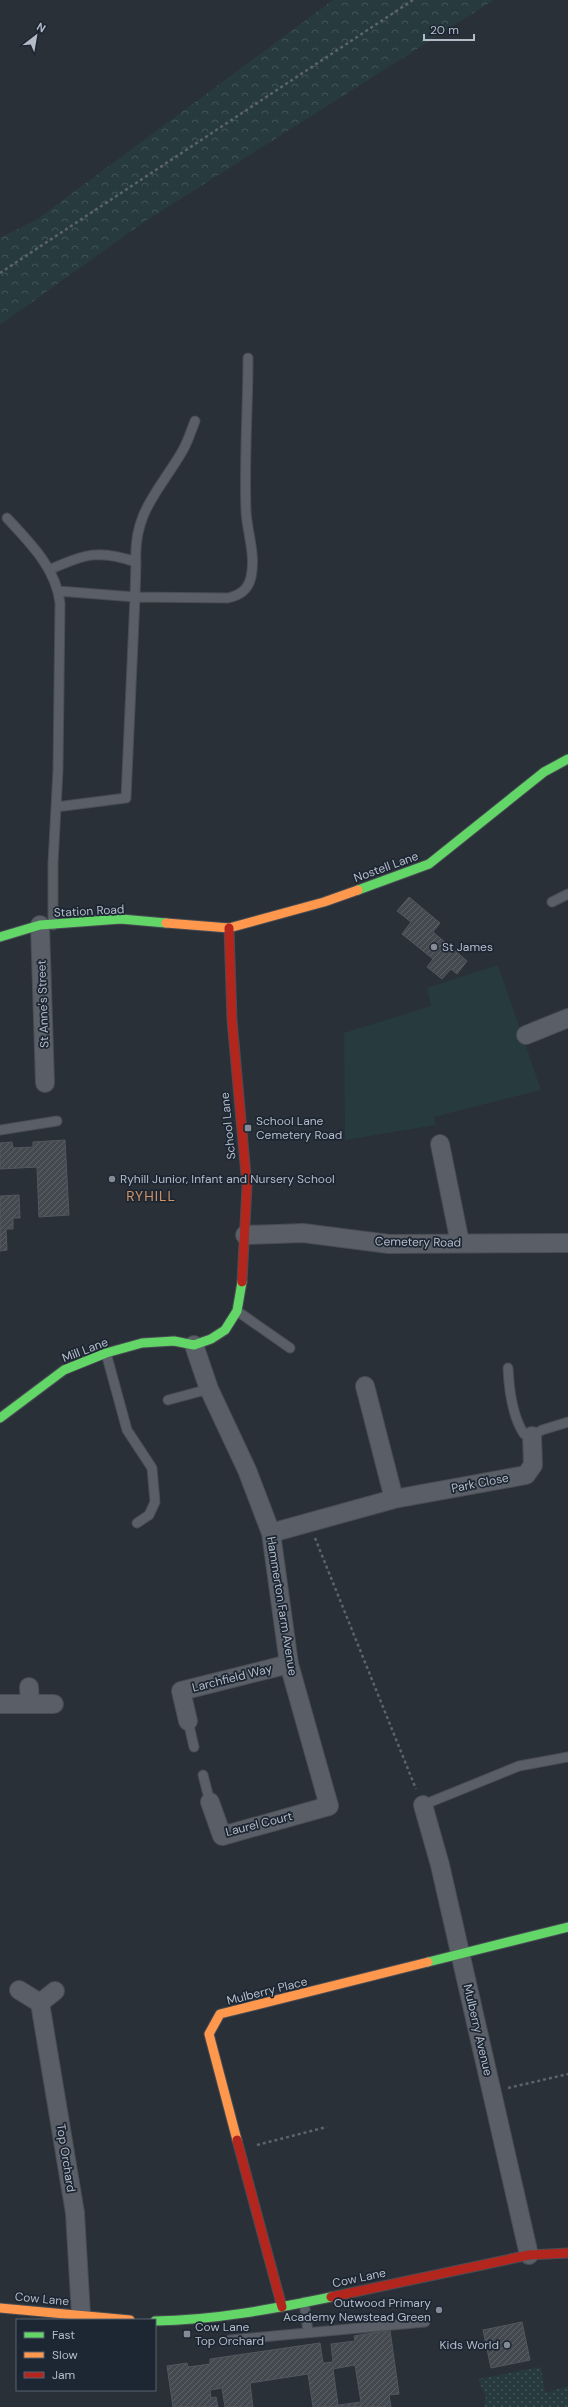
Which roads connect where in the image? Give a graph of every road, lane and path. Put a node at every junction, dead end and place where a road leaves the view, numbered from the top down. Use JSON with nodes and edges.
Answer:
{"nodes":[{"id":1,"x":413,"y":0,"type":"edge"},
{"id":2,"x":0,"y":273,"type":"edge"},
{"id":3,"x":248,"y":358,"type":"dead end"},
{"id":4,"x":195,"y":421,"type":"dead end"},
{"id":5,"x":6,"y":518,"type":"dead end"},
{"id":6,"x":136,"y":562,"type":"junction"},
{"id":7,"x":49,"y":570,"type":"junction"},
{"id":8,"x":58,"y":591,"type":"junction"},
{"id":9,"x":135,"y":597,"type":"junction"},
{"id":10,"x":568,"y":759,"type":"edge"},
{"id":11,"x":56,"y":806,"type":"junction"},
{"id":12,"x":568,"y":894,"type":"edge"},
{"id":13,"x":552,"y":902,"type":"dead end"},
{"id":14,"x":46,"y":925,"type":"junction"},
{"id":15,"x":229,"y":928,"type":"junction"},
{"id":16,"x":0,"y":937,"type":"edge"},
{"id":17,"x":568,"y":1018,"type":"edge"},
{"id":18,"x":526,"y":1035,"type":"dead end"},
{"id":19,"x":45,"y":1083,"type":"dead end"},
{"id":20,"x":57,"y":1121,"type":"dead end"},
{"id":21,"x":0,"y":1130,"type":"edge"},
{"id":22,"x":440,"y":1144,"type":"dead end"},
{"id":23,"x":245,"y":1235,"type":"junction"},
{"id":24,"x":460,"y":1243,"type":"junction"},
{"id":25,"x":568,"y":1243,"type":"edge"},
{"id":26,"x":238,"y":1311,"type":"junction"},
{"id":27,"x":194,"y":1345,"type":"junction"},
{"id":28,"x":290,"y":1348,"type":"dead end"},
{"id":29,"x":106,"y":1353,"type":"junction"},
{"id":30,"x":508,"y":1368,"type":"dead end"},
{"id":31,"x":365,"y":1386,"type":"dead end"},
{"id":32,"x":209,"y":1389,"type":"junction"},
{"id":33,"x":168,"y":1400,"type":"dead end"},
{"id":34,"x":0,"y":1418,"type":"edge"},
{"id":35,"x":568,"y":1422,"type":"edge"},
{"id":36,"x":532,"y":1436,"type":"junction"},
{"id":37,"x":394,"y":1499,"type":"junction"},
{"id":38,"x":309,"y":1522,"type":"junction"},
{"id":39,"x":137,"y":1523,"type":"dead end"},
{"id":40,"x":271,"y":1533,"type":"junction"},
{"id":41,"x":289,"y":1664,"type":"junction"},
{"id":42,"x":0,"y":1704,"type":"edge"},
{"id":43,"x":54,"y":1704,"type":"dead end"},
{"id":44,"x":188,"y":1721,"type":"joint"},
{"id":45,"x":194,"y":1747,"type":"dead end"},
{"id":46,"x":568,"y":1757,"type":"edge"},
{"id":47,"x":203,"y":1776,"type":"dead end"},
{"id":48,"x":210,"y":1802,"type":"joint"},
{"id":49,"x":423,"y":1805,"type":"junction"},
{"id":50,"x":329,"y":1806,"type":"joint"},
{"id":51,"x":568,"y":1927,"type":"edge"},
{"id":52,"x":460,"y":1955,"type":"junction"},
{"id":53,"x":19,"y":1990,"type":"dead end"},
{"id":54,"x":55,"y":1991,"type":"dead end"},
{"id":55,"x":40,"y":2003,"type":"junction"},
{"id":56,"x":568,"y":2074,"type":"edge"},
{"id":57,"x":492,"y":2092,"type":"junction"},
{"id":58,"x":327,"y":2127,"type":"dead end"},
{"id":59,"x":240,"y":2150,"type":"junction"},
{"id":60,"x":568,"y":2253,"type":"edge"},
{"id":61,"x":529,"y":2255,"type":"junction"},
{"id":62,"x":304,"y":2302,"type":"junction"},
{"id":63,"x":282,"y":2307,"type":"junction"},
{"id":64,"x":0,"y":2308,"type":"edge"},
{"id":65,"x":81,"y":2314,"type":"junction"},
{"id":66,"x":122,"y":2319,"type":"edge"},
{"id":67,"x":156,"y":2321,"type":"edge"},
{"id":68,"x":426,"y":2322,"type":"dead end"},
{"id":69,"x":308,"y":2332,"type":"junction"},
{"id":70,"x":230,"y":2340,"type":"dead end"}],
"edges":[{"from":1,"to":2,"type":"path"},
{"from":3,"to":9,"type":"lane"},
{"from":4,"to":6,"type":"lane"},
{"from":5,"to":7,"type":"lane"},
{"from":6,"to":7,"type":"lane"},
{"from":6,"to":9,"type":"lane"},
{"from":7,"to":8,"type":"lane"},
{"from":8,"to":9,"type":"lane"},
{"from":8,"to":11,"type":"lane"},
{"from":9,"to":11,"type":"lane"},
{"from":10,"to":15,"type":"street","name":"Nostell Lane"},
{"from":11,"to":14,"type":"lane"},
{"from":12,"to":13,"type":"lane"},
{"from":14,"to":15,"type":"street","name":"Station Road"},
{"from":14,"to":16,"type":"street","name":"Station Road"},
{"from":14,"to":19,"type":"street","name":"St Anne's Street"},
{"from":15,"to":23,"type":"street","name":"School Lane"},
{"from":17,"to":18,"type":"street"},
{"from":20,"to":21,"type":"lane"},
{"from":22,"to":24,"type":"street"},
{"from":23,"to":24,"type":"street","name":"Cemetery Road"},
{"from":23,"to":26,"type":"street","name":"School Lane"},
{"from":24,"to":25,"type":"street","name":"Cemetery Road"},
{"from":26,"to":27,"type":"street","name":"School Lane"},
{"from":26,"to":28,"type":"lane"},
{"from":27,"to":29,"type":"street","name":"Mill Lane"},
{"from":27,"to":32,"type":"street","name":"Hammerton Farm Avenue"},
{"from":29,"to":34,"type":"street","name":"Mill Lane"},
{"from":29,"to":39,"type":"lane"},
{"from":30,"to":36,"type":"lane"},
{"from":31,"to":37,"type":"street"},
{"from":32,"to":33,"type":"lane"},
{"from":32,"to":40,"type":"street","name":"Hammerton Farm Avenue"},
{"from":35,"to":36,"type":"lane"},
{"from":36,"to":37,"type":"street","name":"Park Close"},
{"from":37,"to":38,"type":"street","name":"Park Close"},
{"from":38,"to":40,"type":"street","name":"Park Close"},
{"from":38,"to":49,"type":"path"},
{"from":40,"to":41,"type":"street","name":"Hammerton Farm Avenue"},
{"from":41,"to":44,"type":"street","name":"Larchfield Way"},
{"from":41,"to":50,"type":"street","name":"Hammerton Farm Avenue"},
{"from":42,"to":43,"type":"street"},
{"from":44,"to":45,"type":"lane"},
{"from":46,"to":49,"type":"lane"},
{"from":47,"to":48,"type":"lane"},
{"from":48,"to":50,"type":"street","name":"Laurel Court"},
{"from":49,"to":52,"type":"street","name":"Mulberry Avenue"},
{"from":51,"to":52,"type":"street","name":"Mulberry Place"},
{"from":52,"to":57,"type":"street","name":"Mulberry Avenue"},
{"from":52,"to":59,"type":"street","name":"Mulberry Place"},
{"from":53,"to":55,"type":"street"},
{"from":54,"to":55,"type":"street"},
{"from":55,"to":65,"type":"street","name":"Top Orchard"},
{"from":56,"to":57,"type":"path"},
{"from":57,"to":61,"type":"street","name":"Mulberry Avenue"},
{"from":58,"to":59,"type":"path"},
{"from":59,"to":63,"type":"street","name":"Mulberry Place"},
{"from":60,"to":61,"type":"street","name":"Cow Lane"},
{"from":61,"to":62,"type":"street","name":"Cow Lane"},
{"from":62,"to":63,"type":"street","name":"Cow Lane"},
{"from":62,"to":69,"type":"lane"},
{"from":63,"to":67,"type":"street","name":"Cow Lane"},
{"from":64,"to":65,"type":"street","name":"Cow Lane"},
{"from":65,"to":66,"type":"street","name":"Cow Lane"},
{"from":68,"to":69,"type":"lane"},
{"from":69,"to":70,"type":"lane"}]}
